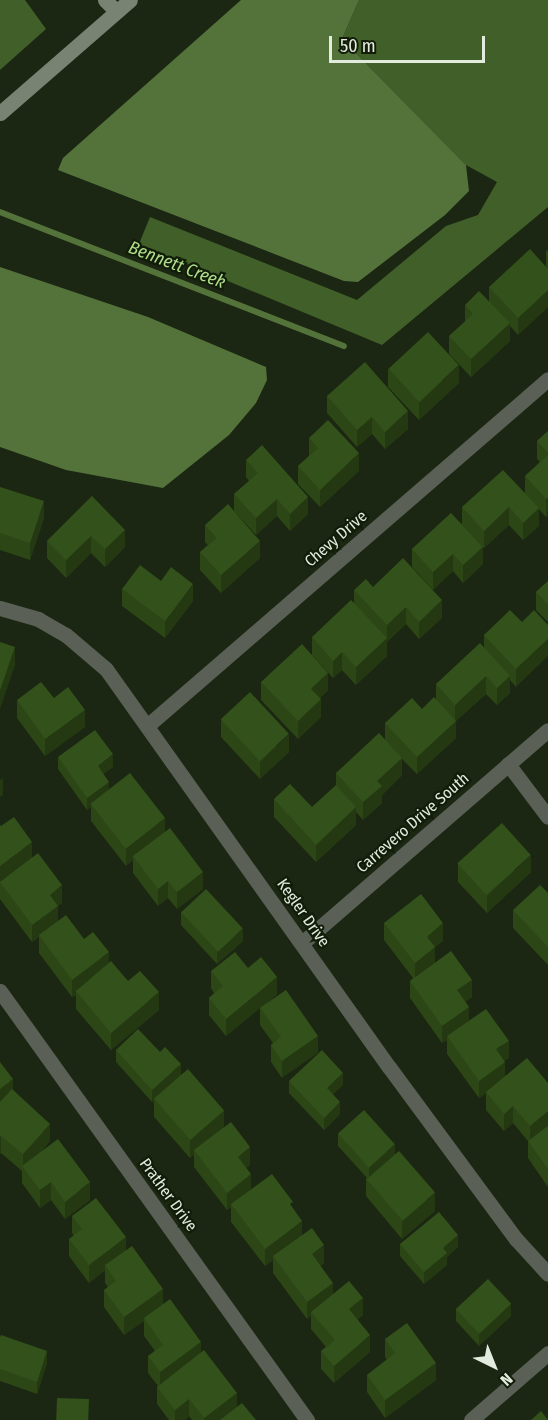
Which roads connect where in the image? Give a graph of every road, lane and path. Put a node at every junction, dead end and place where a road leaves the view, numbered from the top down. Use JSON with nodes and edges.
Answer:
{"nodes":[{"id":1,"x":105,"y":0,"type":"edge"},
{"id":2,"x":130,"y":0,"type":"edge"},
{"id":3,"x":116,"y":11,"type":"junction"},
{"id":4,"x":0,"y":113,"type":"edge"},
{"id":5,"x":548,"y":379,"type":"edge"},
{"id":6,"x":0,"y":609,"type":"edge"},
{"id":7,"x":147,"y":726,"type":"junction"},
{"id":8,"x":548,"y":730,"type":"edge"},
{"id":9,"x":508,"y":764,"type":"junction"},
{"id":10,"x":548,"y":817,"type":"edge"},
{"id":11,"x":302,"y":943,"type":"junction"},
{"id":12,"x":0,"y":991,"type":"edge"},
{"id":13,"x":548,"y":1274,"type":"edge"},
{"id":14,"x":548,"y":1353,"type":"edge"},
{"id":15,"x":307,"y":1420,"type":"edge"},
{"id":16,"x":471,"y":1420,"type":"edge"}],
"edges":[{"from":1,"to":3,"type":"main road"},
{"from":2,"to":3,"type":"main road"},
{"from":3,"to":4,"type":"main road"},
{"from":5,"to":7,"type":"street","name":"Chevy Drive"},
{"from":6,"to":7,"type":"street","name":"Kegler Drive"},
{"from":7,"to":11,"type":"street","name":"Kegler Drive"},
{"from":8,"to":9,"type":"street","name":"Carrevero Drive South"},
{"from":9,"to":10,"type":"street"},
{"from":9,"to":11,"type":"street","name":"Carrevero Drive South"},
{"from":11,"to":13,"type":"street","name":"Kegler Drive"},
{"from":12,"to":15,"type":"street","name":"Prather Drive"},
{"from":14,"to":16,"type":"street"}]}
